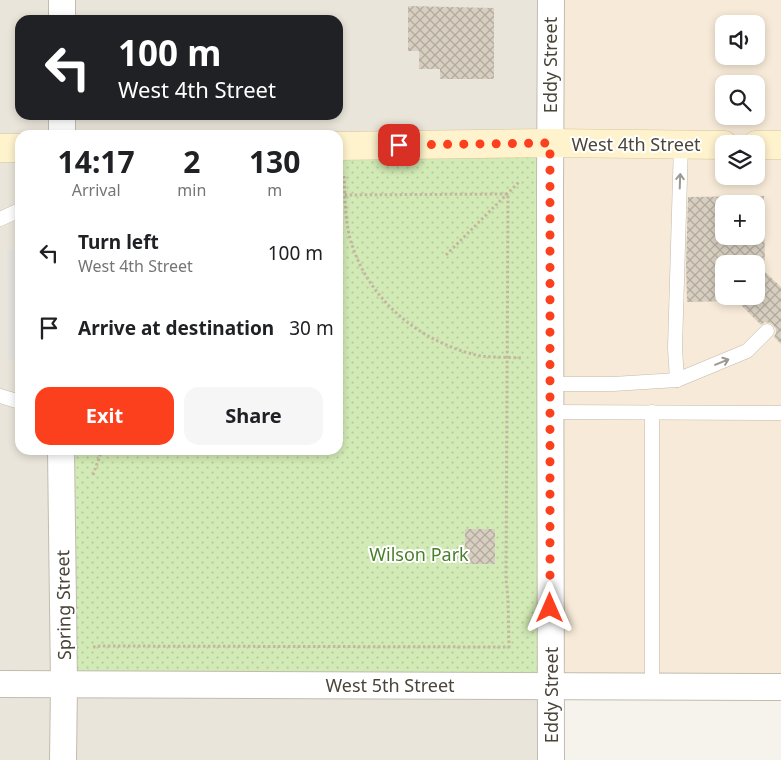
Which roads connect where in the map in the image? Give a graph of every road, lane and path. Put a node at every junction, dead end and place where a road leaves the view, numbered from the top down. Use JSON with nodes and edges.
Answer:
{"nodes":[{"id":1,"x":62,"y":0,"type":"edge"},
{"id":2,"x":551,"y":0,"type":"edge"},
{"id":3,"x":62,"y":15,"type":"edge"},
{"id":4,"x":550,"y":143,"type":"junction"},
{"id":5,"x":681,"y":144,"type":"junction"},
{"id":6,"x":715,"y":145,"type":"edge"},
{"id":7,"x":765,"y":145,"type":"edge"},
{"id":8,"x":781,"y":145,"type":"edge"},
{"id":9,"x":343,"y":146,"type":"edge"},
{"id":10,"x":0,"y":148,"type":"edge"},
{"id":11,"x":15,"y":148,"type":"edge"},
{"id":12,"x":343,"y":166,"type":"edge"},
{"id":13,"x":520,"y":181,"type":"dead end"},
{"id":14,"x":508,"y":194,"type":"junction"},
{"id":15,"x":346,"y":195,"type":"junction"},
{"id":16,"x":15,"y":212,"type":"edge"},
{"id":17,"x":0,"y":220,"type":"edge"},
{"id":18,"x":446,"y":255,"type":"dead end"},
{"id":19,"x":767,"y":331,"type":"dead end"},
{"id":20,"x":507,"y":357,"type":"junction"},
{"id":21,"x":550,"y":358,"type":"junction"},
{"id":22,"x":677,"y":380,"type":"junction"},
{"id":23,"x":550,"y":384,"type":"junction"},
{"id":24,"x":0,"y":396,"type":"edge"},
{"id":25,"x":15,"y":400,"type":"edge"},
{"id":26,"x":550,"y":412,"type":"junction"},
{"id":27,"x":652,"y":412,"type":"junction"},
{"id":28,"x":781,"y":413,"type":"edge"},
{"id":29,"x":61,"y":455,"type":"edge"},
{"id":30,"x":100,"y":455,"type":"edge"},
{"id":31,"x":93,"y":475,"type":"dead end"},
{"id":32,"x":89,"y":648,"type":"dead end"},
{"id":33,"x":0,"y":684,"type":"edge"},
{"id":34,"x":64,"y":684,"type":"junction"},
{"id":35,"x":550,"y":686,"type":"junction"},
{"id":36,"x":652,"y":686,"type":"junction"},
{"id":37,"x":781,"y":687,"type":"edge"},
{"id":38,"x":63,"y":760,"type":"edge"},
{"id":39,"x":551,"y":760,"type":"edge"}],
"edges":[{"from":1,"to":3,"type":"street"},
{"from":2,"to":4,"type":"street","name":"Eddy Street"},
{"from":4,"to":5,"type":"street","name":"West 4th Street"},
{"from":4,"to":9,"type":"street","name":"West 4th Street"},
{"from":4,"to":21,"type":"street","name":"Eddy Street"},
{"from":5,"to":6,"type":"street","name":"West 4th Street"},
{"from":22,"to":5,"type":"lane","one_way":true},
{"from":7,"to":8,"type":"street"},
{"from":10,"to":11,"type":"street"},
{"from":12,"to":15,"type":"path"},
{"from":13,"to":14,"type":"path"},
{"from":14,"to":15,"type":"path"},
{"from":14,"to":18,"type":"path"},
{"from":14,"to":20,"type":"path"},
{"from":15,"to":20,"type":"path"},
{"from":16,"to":17,"type":"lane"},
{"from":22,"to":19,"type":"lane","one_way":true},
{"from":20,"to":21,"type":"path"},
{"from":20,"to":32,"type":"path"},
{"from":21,"to":23,"type":"street","name":"Eddy Street"},
{"from":22,"to":23,"type":"lane"},
{"from":23,"to":26,"type":"street","name":"Eddy Street"},
{"from":24,"to":25,"type":"lane"},
{"from":26,"to":27,"type":"lane"},
{"from":26,"to":35,"type":"street","name":"Eddy Street"},
{"from":27,"to":28,"type":"lane"},
{"from":27,"to":36,"type":"lane"},
{"from":29,"to":34,"type":"street","name":"Spring Street"},
{"from":30,"to":31,"type":"path"},
{"from":33,"to":34,"type":"street","name":"West 5th Street"},
{"from":34,"to":35,"type":"street","name":"West 5th Street"},
{"from":34,"to":38,"type":"street","name":"Spring Street"},
{"from":35,"to":36,"type":"street","name":"West 5th Street"},
{"from":35,"to":39,"type":"street","name":"Eddy Street"},
{"from":36,"to":37,"type":"street","name":"West 5th Street"}]}
